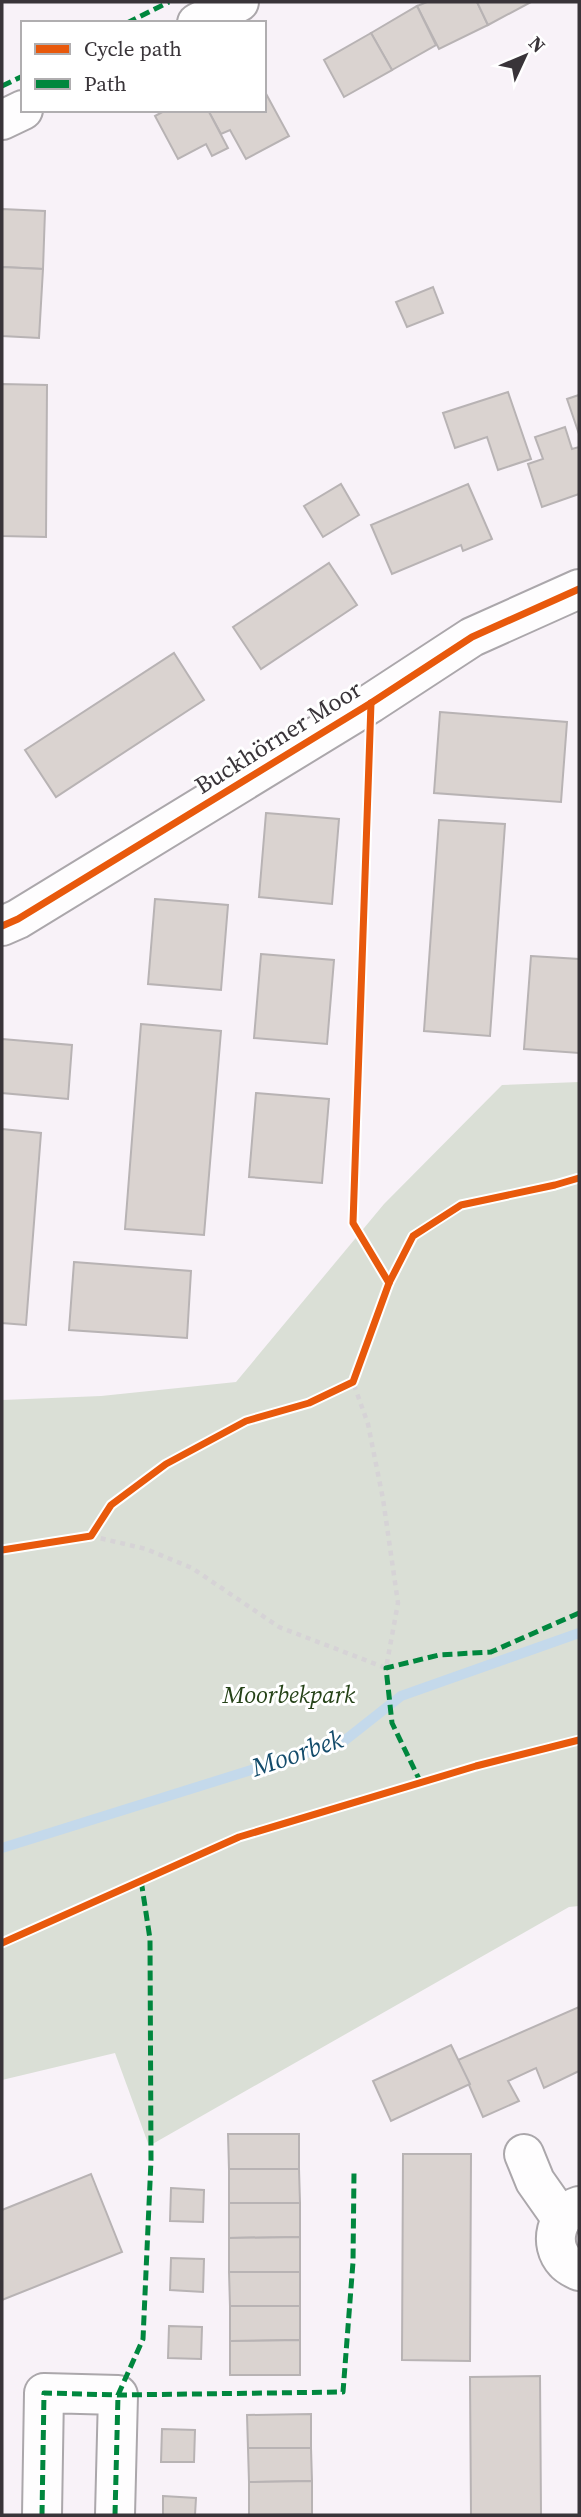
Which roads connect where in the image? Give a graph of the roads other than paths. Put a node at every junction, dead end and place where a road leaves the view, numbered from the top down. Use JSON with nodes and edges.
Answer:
{"nodes":[{"id":1,"x":239,"y":2,"type":"edge"},
{"id":2,"x":201,"y":21,"type":"edge"},
{"id":3,"x":21,"y":111,"type":"edge"},
{"id":4,"x":2,"y":120,"type":"edge"},
{"id":5,"x":579,"y":589,"type":"edge"},
{"id":6,"x":2,"y":926,"type":"edge"},
{"id":7,"x":524,"y":2154,"type":"dead end"},
{"id":8,"x":570,"y":2212,"type":"edge"},
{"id":9,"x":579,"y":2271,"type":"edge"},
{"id":10,"x":42,"y":2515,"type":"edge"},
{"id":11,"x":116,"y":2515,"type":"edge"}],
"edges":[{"from":1,"to":2,"type":"street"},
{"from":3,"to":4,"type":"street"},
{"from":5,"to":6,"type":"street","name":"Buckhörner Moor"},
{"from":7,"to":8,"type":"street"},
{"from":8,"to":9,"type":"street"},
{"from":10,"to":11,"type":"street"}]}
